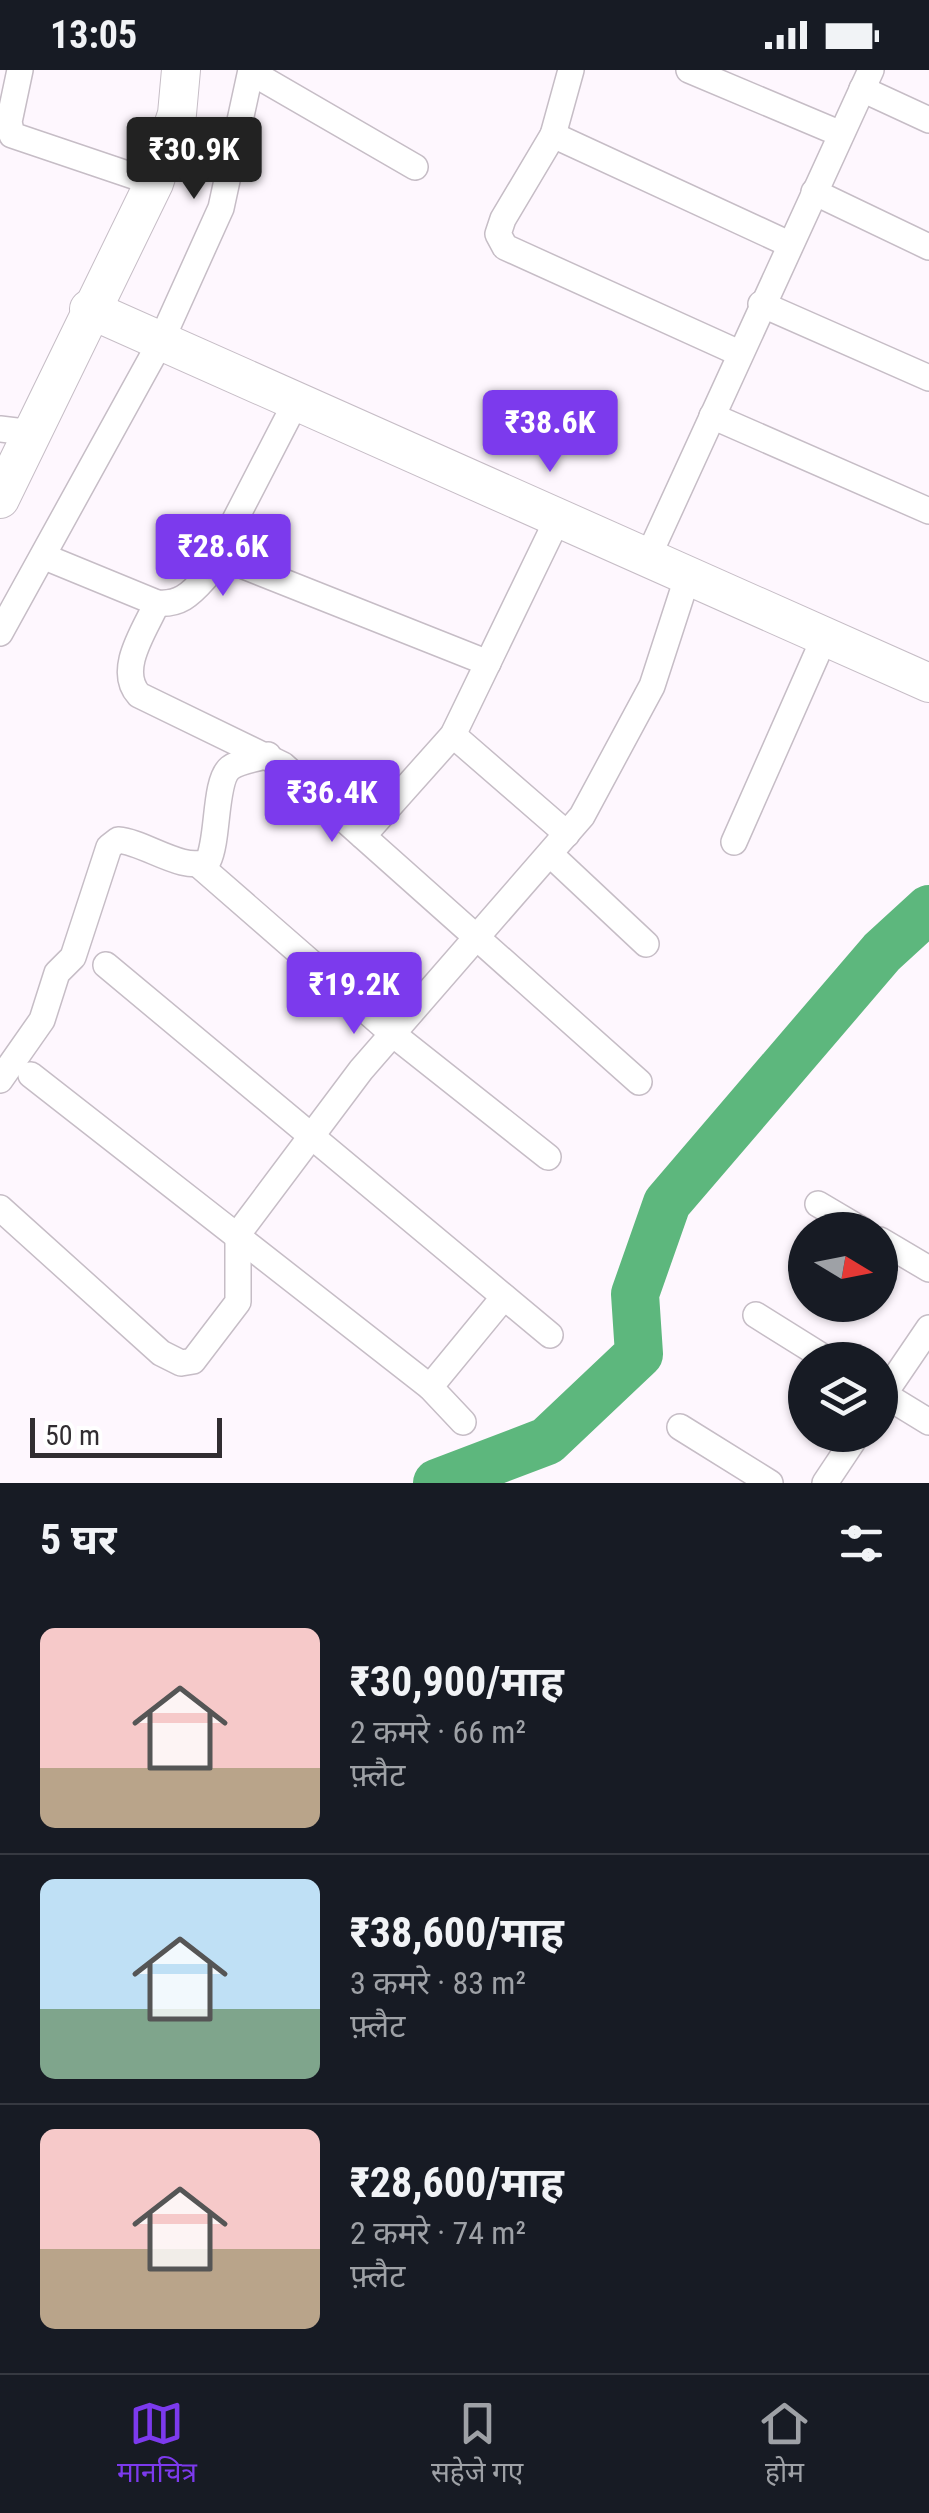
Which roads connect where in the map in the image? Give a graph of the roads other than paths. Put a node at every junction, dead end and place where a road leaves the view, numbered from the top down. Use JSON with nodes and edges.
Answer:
{"nodes":[{"id":1,"x":20,"y":70,"type":"edge"},
{"id":2,"x":181,"y":70,"type":"edge"},
{"id":3,"x":572,"y":70,"type":"edge"},
{"id":4,"x":689,"y":70,"type":"edge"},
{"id":5,"x":251,"y":71,"type":"edge"},
{"id":6,"x":867,"y":80,"type":"edge"},
{"id":7,"x":929,"y":120,"type":"edge"},
{"id":8,"x":841,"y":134,"type":"junction"},
{"id":9,"x":553,"y":135,"type":"junction"},
{"id":10,"x":416,"y":167,"type":"dead end"},
{"id":11,"x":154,"y":184,"type":"junction"},
{"id":12,"x":814,"y":192,"type":"junction"},
{"id":13,"x":789,"y":244,"type":"junction"},
{"id":14,"x":929,"y":246,"type":"edge"},
{"id":15,"x":762,"y":304,"type":"junction"},
{"id":16,"x":127,"y":326,"type":"junction"},
{"id":17,"x":739,"y":353,"type":"junction"},
{"id":18,"x":929,"y":378,"type":"edge"},
{"id":19,"x":297,"y":400,"type":"junction"},
{"id":20,"x":712,"y":416,"type":"junction"},
{"id":21,"x":16,"y":431,"type":"edge"},
{"id":22,"x":0,"y":499,"type":"edge"},
{"id":23,"x":929,"y":511,"type":"edge"},
{"id":24,"x":559,"y":516,"type":"junction"},
{"id":25,"x":216,"y":555,"type":"junction"},
{"id":26,"x":44,"y":556,"type":"junction"},
{"id":27,"x":648,"y":557,"type":"junction"},
{"id":28,"x":688,"y":575,"type":"junction"},
{"id":29,"x":157,"y":604,"type":"junction"},
{"id":30,"x":0,"y":633,"type":"edge"},
{"id":31,"x":825,"y":636,"type":"junction"},
{"id":32,"x":488,"y":663,"type":"junction"},
{"id":33,"x":929,"y":683,"type":"edge"},
{"id":34,"x":453,"y":736,"type":"junction"},
{"id":35,"x":268,"y":755,"type":"junction"},
{"id":36,"x":363,"y":836,"type":"junction"},
{"id":37,"x":734,"y":842,"type":"dead end"},
{"id":38,"x":559,"y":844,"type":"junction"},
{"id":39,"x":199,"y":865,"type":"junction"},
{"id":40,"x":478,"y":938,"type":"junction"},
{"id":41,"x":646,"y":944,"type":"dead end"},
{"id":42,"x":106,"y":965,"type":"dead end"},
{"id":43,"x":394,"y":1035,"type":"junction"},
{"id":44,"x":31,"y":1074,"type":"dead end"},
{"id":45,"x":0,"y":1080,"type":"edge"},
{"id":46,"x":639,"y":1082,"type":"dead end"},
{"id":47,"x":309,"y":1137,"type":"junction"},
{"id":48,"x":548,"y":1157,"type":"dead end"},
{"id":49,"x":818,"y":1204,"type":"dead end"},
{"id":50,"x":0,"y":1208,"type":"edge"},
{"id":51,"x":832,"y":1212,"type":"edge"},
{"id":52,"x":238,"y":1234,"type":"junction"},
{"id":53,"x":898,"y":1251,"type":"edge"},
{"id":54,"x":929,"y":1269,"type":"edge"},
{"id":55,"x":504,"y":1297,"type":"junction"},
{"id":56,"x":756,"y":1314,"type":"dead end"},
{"id":57,"x":929,"y":1328,"type":"edge"},
{"id":58,"x":550,"y":1335,"type":"dead end"},
{"id":59,"x":800,"y":1342,"type":"edge"},
{"id":60,"x":898,"y":1372,"type":"edge"},
{"id":61,"x":430,"y":1387,"type":"junction"},
{"id":62,"x":898,"y":1405,"type":"edge"},
{"id":63,"x":463,"y":1422,"type":"dead end"},
{"id":64,"x":929,"y":1422,"type":"edge"},
{"id":65,"x":680,"y":1427,"type":"dead end"},
{"id":66,"x":846,"y":1452,"type":"edge"},
{"id":67,"x":770,"y":1483,"type":"edge"},
{"id":68,"x":825,"y":1483,"type":"edge"}],
"edges":[{"from":1,"to":11,"type":"street"},
{"from":2,"to":11,"type":"street"},
{"from":3,"to":9,"type":"street"},
{"from":4,"to":8,"type":"street"},
{"from":5,"to":10,"type":"street"},
{"from":5,"to":16,"type":"street"},
{"from":6,"to":7,"type":"street"},
{"from":6,"to":8,"type":"street"},
{"from":8,"to":12,"type":"street"},
{"from":9,"to":13,"type":"street"},
{"from":9,"to":17,"type":"street"},
{"from":11,"to":16,"type":"street"},
{"from":12,"to":13,"type":"street"},
{"from":12,"to":14,"type":"street"},
{"from":13,"to":15,"type":"street"},
{"from":15,"to":17,"type":"street"},
{"from":15,"to":18,"type":"street"},
{"from":16,"to":19,"type":"street"},
{"from":16,"to":21,"type":"street"},
{"from":16,"to":26,"type":"street"},
{"from":17,"to":20,"type":"street"},
{"from":19,"to":24,"type":"street"},
{"from":19,"to":25,"type":"street"},
{"from":20,"to":23,"type":"street"},
{"from":20,"to":27,"type":"street"},
{"from":21,"to":22,"type":"street"},
{"from":24,"to":27,"type":"street"},
{"from":24,"to":32,"type":"street"},
{"from":25,"to":29,"type":"street"},
{"from":25,"to":32,"type":"street"},
{"from":26,"to":29,"type":"street"},
{"from":26,"to":30,"type":"street"},
{"from":27,"to":28,"type":"street"},
{"from":28,"to":31,"type":"street"},
{"from":28,"to":38,"type":"street"},
{"from":29,"to":35,"type":"street"},
{"from":31,"to":33,"type":"street"},
{"from":31,"to":37,"type":"street"},
{"from":32,"to":34,"type":"street"},
{"from":34,"to":36,"type":"street"},
{"from":34,"to":38,"type":"street"},
{"from":35,"to":36,"type":"street"},
{"from":35,"to":39,"type":"street"},
{"from":36,"to":40,"type":"street"},
{"from":38,"to":40,"type":"street"},
{"from":38,"to":41,"type":"street"},
{"from":39,"to":43,"type":"street"},
{"from":39,"to":45,"type":"street"},
{"from":40,"to":43,"type":"street"},
{"from":40,"to":46,"type":"street"},
{"from":42,"to":47,"type":"street"},
{"from":43,"to":47,"type":"street"},
{"from":43,"to":48,"type":"street"},
{"from":44,"to":52,"type":"street"},
{"from":47,"to":52,"type":"street"},
{"from":47,"to":55,"type":"street"},
{"from":49,"to":51,"type":"street"},
{"from":50,"to":52,"type":"street"},
{"from":52,"to":61,"type":"street"},
{"from":53,"to":54,"type":"street"},
{"from":55,"to":58,"type":"street"},
{"from":55,"to":61,"type":"street"},
{"from":56,"to":59,"type":"street"},
{"from":57,"to":60,"type":"street"},
{"from":61,"to":63,"type":"street"},
{"from":62,"to":64,"type":"street"},
{"from":65,"to":67,"type":"street"},
{"from":66,"to":68,"type":"street"}]}
